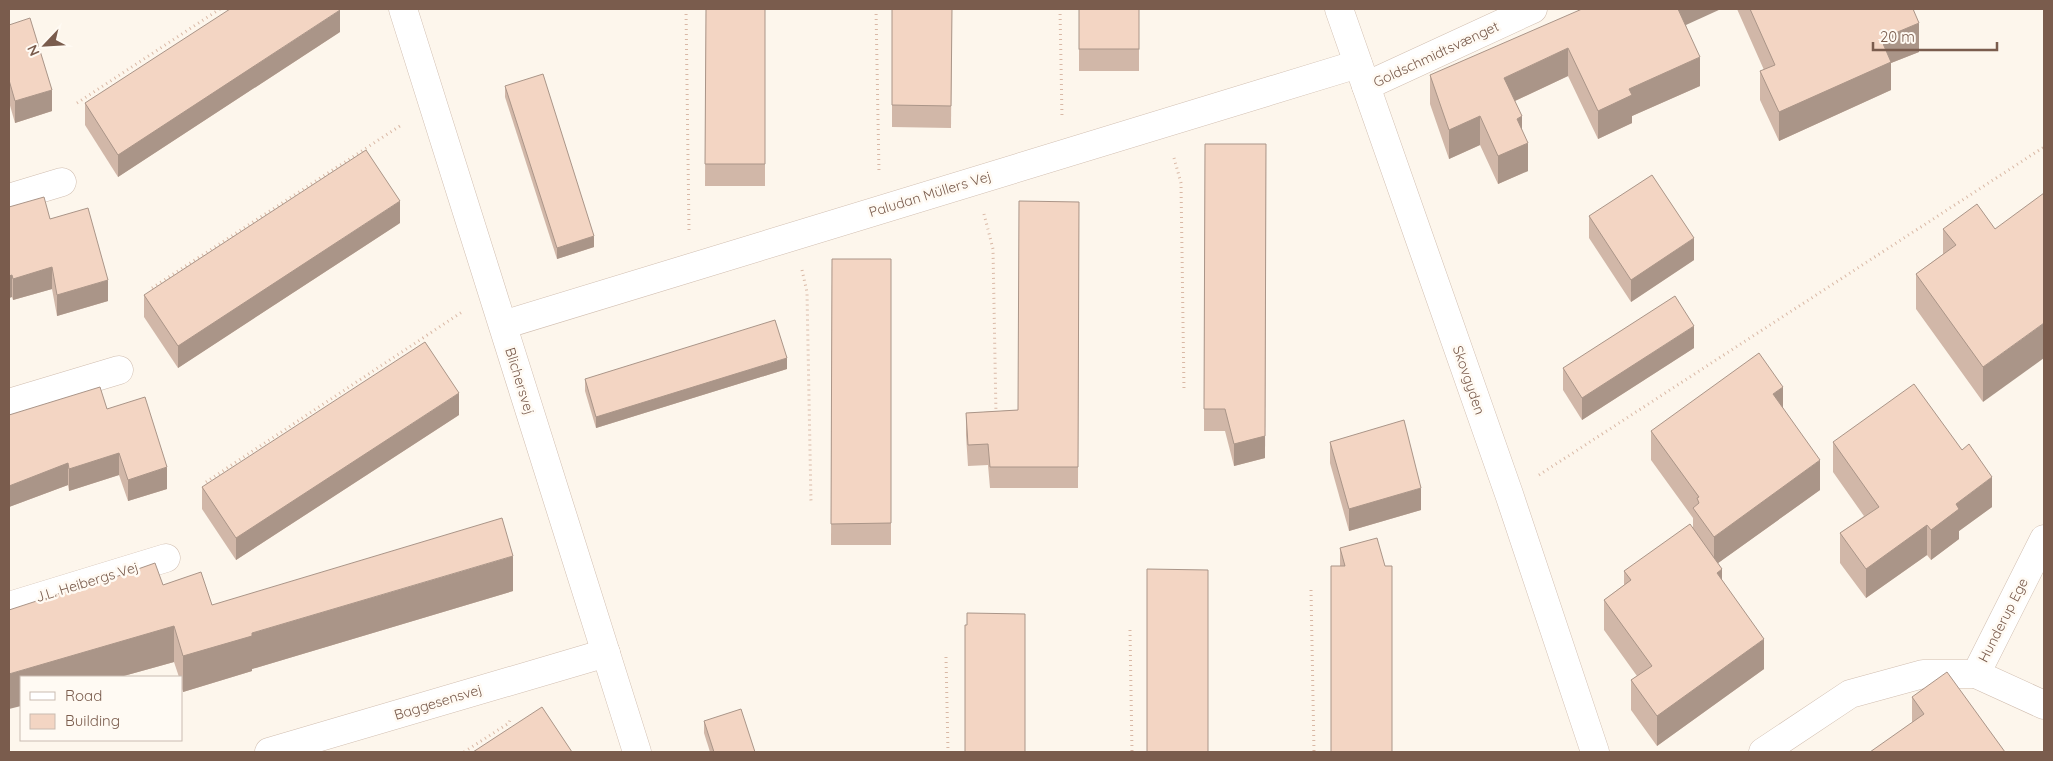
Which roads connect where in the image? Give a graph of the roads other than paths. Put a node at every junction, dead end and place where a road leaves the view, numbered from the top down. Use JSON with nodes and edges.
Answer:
{"nodes":[{"id":1,"x":403,"y":9,"type":"edge"},
{"id":2,"x":1339,"y":9,"type":"edge"},
{"id":3,"x":1533,"y":9,"type":"edge"},
{"id":4,"x":1362,"y":75,"type":"junction"},
{"id":5,"x":62,"y":182,"type":"dead end"},
{"id":6,"x":9,"y":198,"type":"edge"},
{"id":7,"x":503,"y":325,"type":"junction"},
{"id":8,"x":119,"y":370,"type":"dead end"},
{"id":9,"x":9,"y":403,"type":"edge"},
{"id":10,"x":2044,"y":539,"type":"edge"},
{"id":11,"x":166,"y":558,"type":"dead end"},
{"id":12,"x":9,"y":606,"type":"edge"},
{"id":13,"x":606,"y":653,"type":"junction"},
{"id":14,"x":1976,"y":674,"type":"junction"},
{"id":15,"x":2044,"y":705,"type":"edge"},
{"id":16,"x":269,"y":752,"type":"edge"},
{"id":17,"x":637,"y":752,"type":"edge"},
{"id":18,"x":1595,"y":752,"type":"edge"},
{"id":19,"x":1763,"y":752,"type":"edge"}],
"edges":[{"from":1,"to":7,"type":"street","name":"Blichersvej"},
{"from":2,"to":4,"type":"street","name":"Skovgyden"},
{"from":3,"to":4,"type":"street","name":"Goldschmidtsvænget"},
{"from":4,"to":7,"type":"street","name":"Paludan Müllers Vej"},
{"from":4,"to":18,"type":"street","name":"Skovgyden"},
{"from":5,"to":6,"type":"street"},
{"from":7,"to":13,"type":"street","name":"Blichersvej"},
{"from":8,"to":9,"type":"street"},
{"from":10,"to":14,"type":"street","name":"Hunderup Ege"},
{"from":11,"to":12,"type":"street","name":"J.L. Heibergs Vej"},
{"from":13,"to":16,"type":"street","name":"Baggesensvej"},
{"from":13,"to":17,"type":"street","name":"Blichersvej"},
{"from":14,"to":15,"type":"street","name":"Hunderup Ege"},
{"from":14,"to":19,"type":"street","name":"Hunderup Ege"}]}
